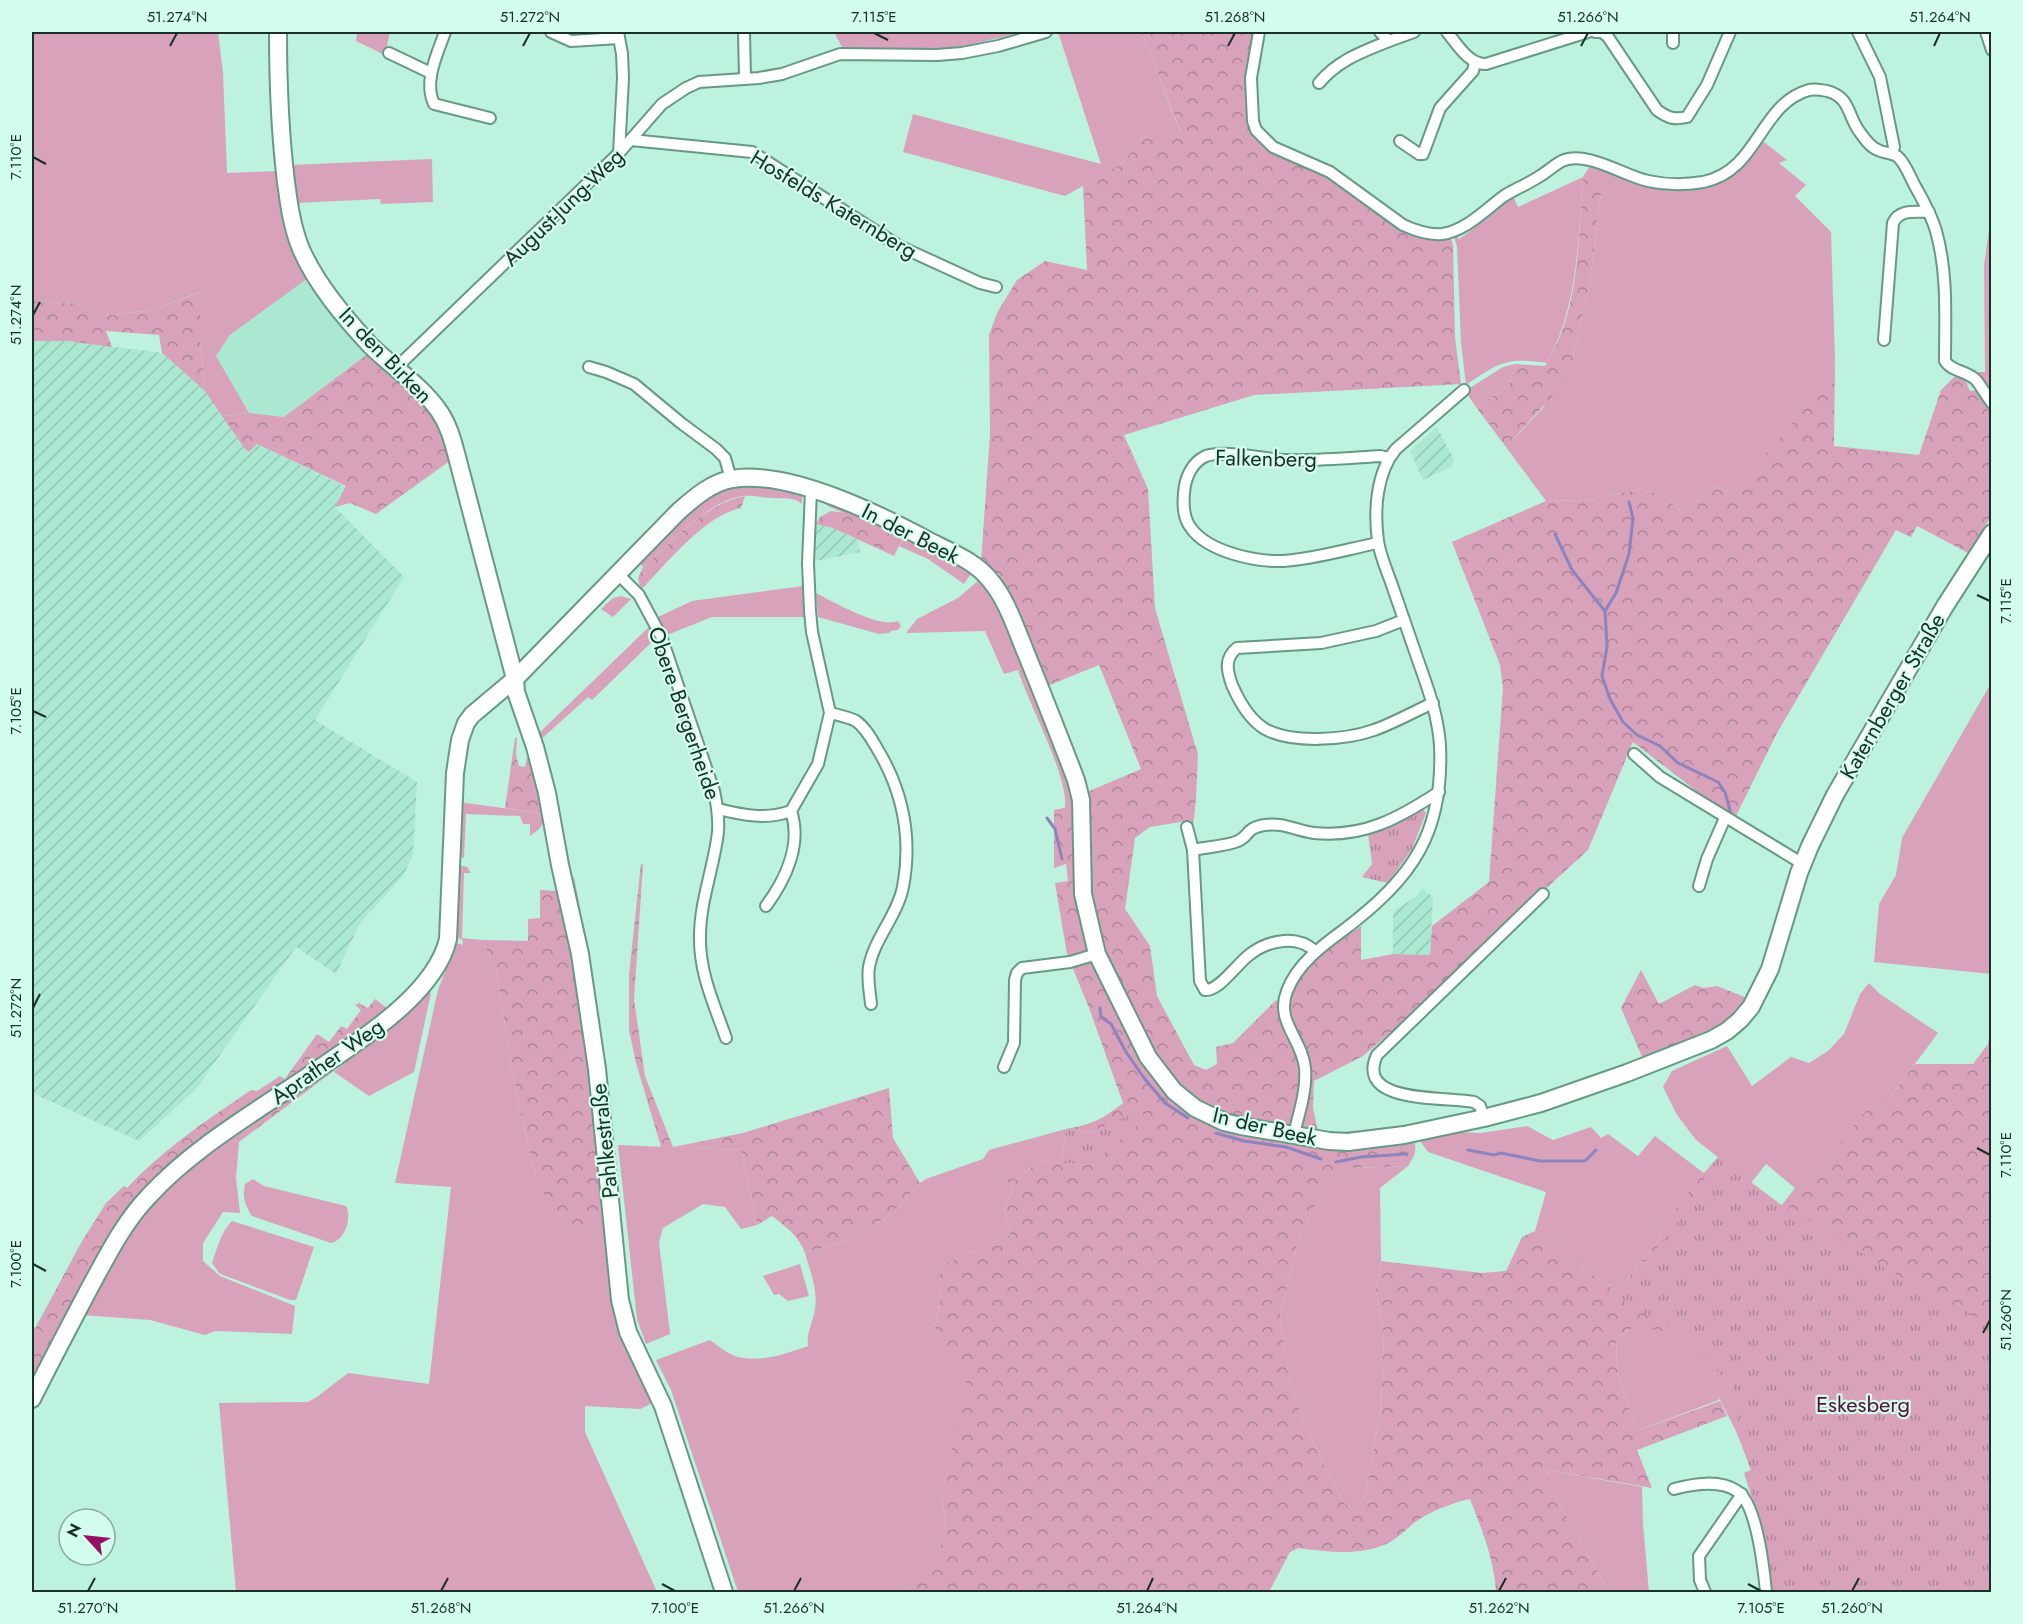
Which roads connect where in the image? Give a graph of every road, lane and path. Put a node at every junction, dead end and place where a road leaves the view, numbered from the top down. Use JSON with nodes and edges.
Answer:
{"nodes":[{"id":1,"x":279,"y":32,"type":"edge"},
{"id":2,"x":445,"y":32,"type":"edge"},
{"id":3,"x":551,"y":32,"type":"edge"},
{"id":4,"x":744,"y":32,"type":"edge"},
{"id":5,"x":1046,"y":32,"type":"edge"},
{"id":6,"x":1259,"y":32,"type":"edge"},
{"id":7,"x":1380,"y":32,"type":"edge"},
{"id":8,"x":1414,"y":32,"type":"edge"},
{"id":9,"x":1447,"y":32,"type":"edge"},
{"id":10,"x":1588,"y":32,"type":"edge"},
{"id":11,"x":1595,"y":32,"type":"edge"},
{"id":12,"x":1730,"y":32,"type":"edge"},
{"id":13,"x":1858,"y":32,"type":"edge"},
{"id":14,"x":1986,"y":32,"type":"edge"},
{"id":15,"x":618,"y":35,"type":"edge"},
{"id":16,"x":1389,"y":41,"type":"junction"},
{"id":17,"x":1992,"y":50,"type":"edge"},
{"id":18,"x":389,"y":53,"type":"dead end"},
{"id":19,"x":1475,"y":62,"type":"junction"},
{"id":20,"x":431,"y":73,"type":"junction"},
{"id":21,"x":745,"y":78,"type":"junction"},
{"id":22,"x":1319,"y":83,"type":"dead end"},
{"id":23,"x":490,"y":118,"type":"dead end"},
{"id":24,"x":631,"y":140,"type":"junction"},
{"id":25,"x":1400,"y":141,"type":"dead end"},
{"id":26,"x":619,"y":153,"type":"junction"},
{"id":27,"x":1892,"y":154,"type":"junction"},
{"id":28,"x":1929,"y":212,"type":"junction"},
{"id":29,"x":996,"y":287,"type":"dead end"},
{"id":30,"x":1884,"y":340,"type":"dead end"},
{"id":31,"x":589,"y":367,"type":"dead end"},
{"id":32,"x":396,"y":368,"type":"junction"},
{"id":33,"x":1464,"y":390,"type":"dead end"},
{"id":34,"x":1992,"y":403,"type":"edge"},
{"id":35,"x":1389,"y":458,"type":"junction"},
{"id":36,"x":731,"y":479,"type":"junction"},
{"id":37,"x":811,"y":490,"type":"junction"},
{"id":38,"x":1992,"y":533,"type":"edge"},
{"id":39,"x":1378,"y":543,"type":"junction"},
{"id":40,"x":618,"y":574,"type":"junction"},
{"id":41,"x":1404,"y":620,"type":"junction"},
{"id":42,"x":515,"y":679,"type":"junction"},
{"id":43,"x":1433,"y":703,"type":"junction"},
{"id":44,"x":830,"y":713,"type":"junction"},
{"id":45,"x":1634,"y":754,"type":"dead end"},
{"id":46,"x":1439,"y":792,"type":"junction"},
{"id":47,"x":718,"y":809,"type":"junction"},
{"id":48,"x":791,"y":811,"type":"junction"},
{"id":49,"x":1725,"y":818,"type":"junction"},
{"id":50,"x":1187,"y":827,"type":"dead end"},
{"id":51,"x":1193,"y":850,"type":"junction"},
{"id":52,"x":1803,"y":864,"type":"junction"},
{"id":53,"x":1699,"y":886,"type":"dead end"},
{"id":54,"x":1543,"y":894,"type":"dead end"},
{"id":55,"x":766,"y":906,"type":"dead end"},
{"id":56,"x":1315,"y":951,"type":"junction"},
{"id":57,"x":1097,"y":954,"type":"junction"},
{"id":58,"x":1756,"y":1000,"type":"joint"},
{"id":59,"x":871,"y":1004,"type":"dead end"},
{"id":60,"x":726,"y":1038,"type":"dead end"},
{"id":61,"x":1005,"y":1067,"type":"dead end"},
{"id":62,"x":1484,"y":1118,"type":"junction"},
{"id":63,"x":1293,"y":1134,"type":"junction"},
{"id":64,"x":32,"y":1399,"type":"edge"},
{"id":65,"x":1674,"y":1489,"type":"dead end"},
{"id":66,"x":1742,"y":1494,"type":"junction"},
{"id":67,"x":724,"y":1593,"type":"edge"},
{"id":68,"x":1705,"y":1593,"type":"edge"},
{"id":69,"x":1766,"y":1593,"type":"edge"}],
"edges":[{"from":1,"to":32,"type":"street","name":"In den Birken"},
{"from":2,"to":20,"type":"street"},
{"from":3,"to":15,"type":"street"},
{"from":4,"to":21,"type":"street"},
{"from":5,"to":21,"type":"street","name":"August-Jung-Weg"},
{"from":6,"to":27,"type":"street"},
{"from":7,"to":16,"type":"street"},
{"from":8,"to":16,"type":"street"},
{"from":9,"to":19,"type":"street"},
{"from":10,"to":19,"type":"street"},
{"from":11,"to":12,"type":"street"},
{"from":13,"to":27,"type":"street"},
{"from":14,"to":17,"type":"street"},
{"from":15,"to":26,"type":"street"},
{"from":16,"to":22,"type":"street"},
{"from":18,"to":20,"type":"street"},
{"from":19,"to":25,"type":"street"},
{"from":20,"to":23,"type":"street"},
{"from":21,"to":24,"type":"street","name":"August-Jung-Weg"},
{"from":24,"to":26,"type":"street","name":"August-Jung-Weg"},
{"from":24,"to":29,"type":"street","name":"Hosfelds Katernberg"},
{"from":26,"to":32,"type":"street","name":"August-Jung-Weg"},
{"from":27,"to":28,"type":"street"},
{"from":28,"to":30,"type":"street"},
{"from":28,"to":34,"type":"street"},
{"from":31,"to":36,"type":"street"},
{"from":32,"to":42,"type":"street","name":"In den Birken"},
{"from":33,"to":35,"type":"street"},
{"from":35,"to":39,"type":"street"},
{"from":35,"to":39,"type":"street","name":"Falkenberg"},
{"from":36,"to":37,"type":"street","name":"In der Beek"},
{"from":36,"to":40,"type":"street","name":"In der Beek"},
{"from":37,"to":44,"type":"street"},
{"from":37,"to":57,"type":"street","name":"In der Beek"},
{"from":38,"to":52,"type":"street","name":"Katernberger Straße"},
{"from":39,"to":41,"type":"street"},
{"from":40,"to":42,"type":"street","name":"In der Beek"},
{"from":40,"to":47,"type":"street","name":"Obere Bergerheide"},
{"from":41,"to":43,"type":"street"},
{"from":41,"to":43,"type":"street"},
{"from":42,"to":64,"type":"street","name":"Aprather Weg"},
{"from":42,"to":67,"type":"street","name":"Pahlkestraße"},
{"from":43,"to":46,"type":"street"},
{"from":44,"to":48,"type":"street"},
{"from":44,"to":59,"type":"street"},
{"from":45,"to":49,"type":"street"},
{"from":46,"to":51,"type":"street"},
{"from":46,"to":56,"type":"street"},
{"from":47,"to":48,"type":"street"},
{"from":47,"to":60,"type":"street","name":"Obere Bergerheide"},
{"from":48,"to":55,"type":"street"},
{"from":49,"to":52,"type":"street"},
{"from":49,"to":53,"type":"street"},
{"from":50,"to":51,"type":"street"},
{"from":51,"to":56,"type":"street"},
{"from":52,"to":58,"type":"street","name":"Katernberger Straße"},
{"from":54,"to":62,"type":"street"},
{"from":56,"to":63,"type":"street"},
{"from":57,"to":61,"type":"street"},
{"from":57,"to":63,"type":"street","name":"In der Beek"},
{"from":58,"to":62,"type":"street","name":"In der Beek"},
{"from":62,"to":63,"type":"street","name":"In der Beek"},
{"from":65,"to":66,"type":"street"},
{"from":66,"to":68,"type":"street"},
{"from":66,"to":69,"type":"street"}]}
